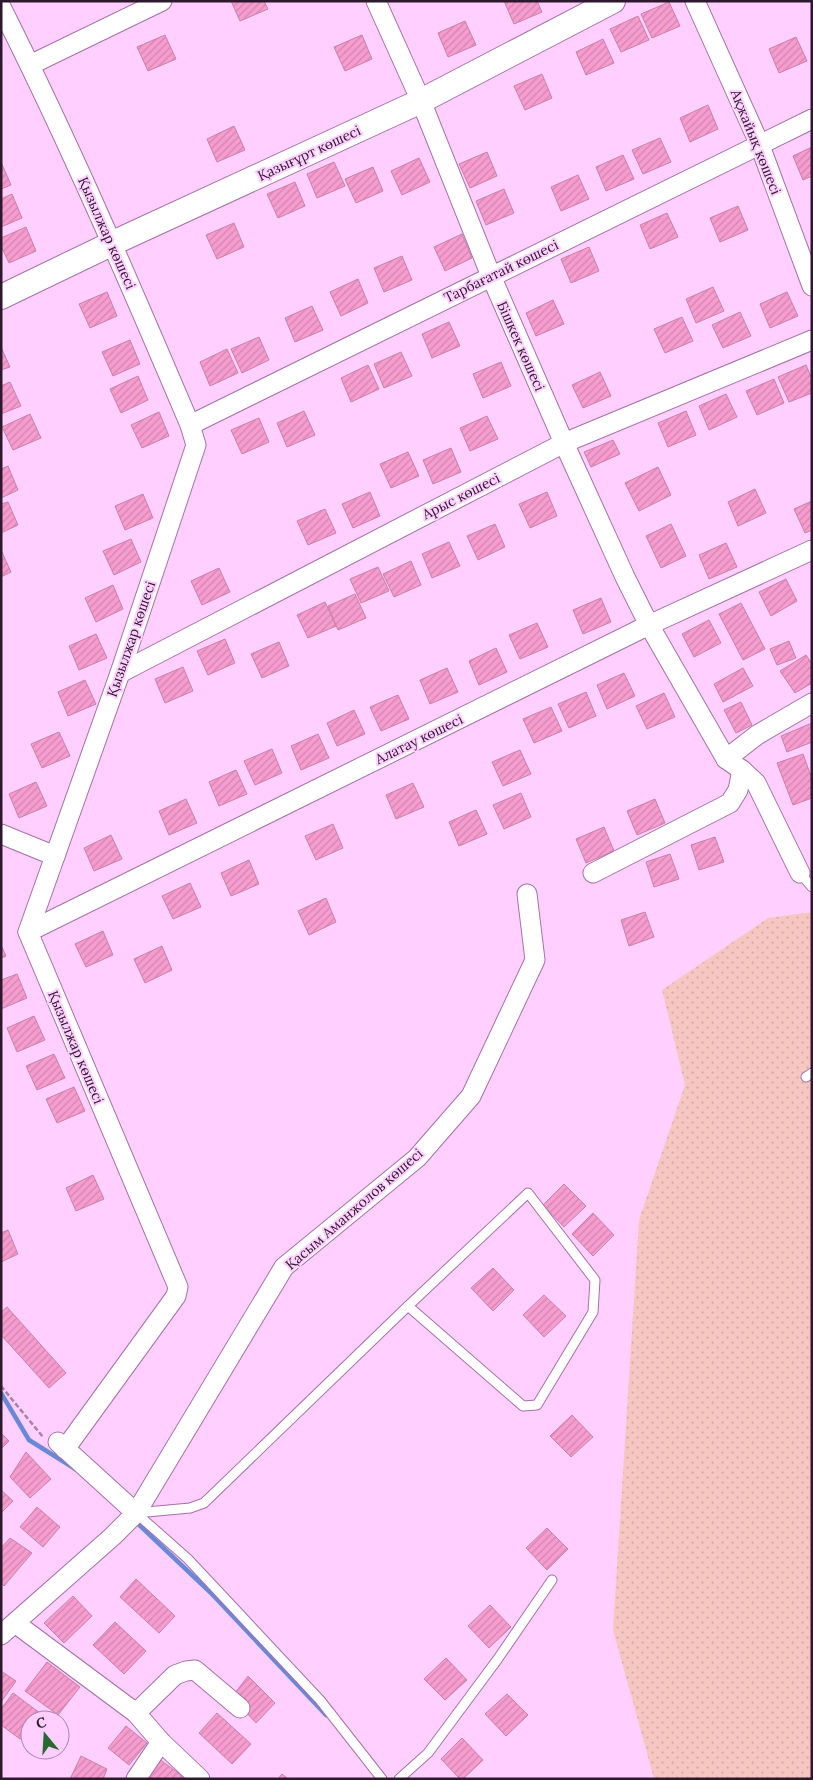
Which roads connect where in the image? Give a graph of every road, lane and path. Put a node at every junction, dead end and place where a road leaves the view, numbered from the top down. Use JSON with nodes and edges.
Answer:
{"nodes":[{"id":1,"x":162,"y":1,"type":"edge"},
{"id":2,"x":376,"y":1,"type":"edge"},
{"id":3,"x":614,"y":1,"type":"edge"},
{"id":4,"x":695,"y":1,"type":"edge"},
{"id":5,"x":1,"y":7,"type":"edge"},
{"id":6,"x":30,"y":65,"type":"junction"},
{"id":7,"x":421,"y":101,"type":"junction"},
{"id":8,"x":812,"y":119,"type":"edge"},
{"id":9,"x":759,"y":143,"type":"junction"},
{"id":10,"x":113,"y":243,"type":"junction"},
{"id":11,"x":491,"y":276,"type":"junction"},
{"id":12,"x":812,"y":286,"type":"edge"},
{"id":13,"x":1,"y":297,"type":"edge"},
{"id":14,"x":812,"y":340,"type":"edge"},
{"id":15,"x":190,"y":425,"type":"junction"},
{"id":16,"x":564,"y":443,"type":"junction"},
{"id":17,"x":812,"y":550,"type":"edge"},
{"id":18,"x":649,"y":625,"type":"junction"},
{"id":19,"x":120,"y":673,"type":"junction"},
{"id":20,"x":812,"y":703,"type":"edge"},
{"id":21,"x":726,"y":759,"type":"junction"},
{"id":22,"x":742,"y":770,"type":"junction"},
{"id":23,"x":1,"y":834,"type":"edge"},
{"id":24,"x":55,"y":856,"type":"junction"},
{"id":25,"x":593,"y":873,"type":"dead end"},
{"id":26,"x":806,"y":880,"type":"edge"},
{"id":27,"x":527,"y":894,"type":"dead end"},
{"id":28,"x":28,"y":932,"type":"junction"},
{"id":29,"x":408,"y":1306,"type":"junction"},
{"id":30,"x":1,"y":1386,"type":"edge"},
{"id":31,"x":62,"y":1446,"type":"junction"},
{"id":32,"x":134,"y":1514,"type":"junction"},
{"id":33,"x":552,"y":1580,"type":"dead end"},
{"id":34,"x":8,"y":1629,"type":"edge"},
{"id":35,"x":240,"y":1708,"type":"dead end"},
{"id":36,"x":136,"y":1713,"type":"junction"},
{"id":37,"x":160,"y":1742,"type":"junction"},
{"id":38,"x":136,"y":1779,"type":"edge"},
{"id":39,"x":200,"y":1779,"type":"edge"},
{"id":40,"x":382,"y":1779,"type":"edge"},
{"id":41,"x":399,"y":1779,"type":"edge"}],
"edges":[{"from":1,"to":6,"type":"street"},
{"from":2,"to":7,"type":"street","name":"Бішкек көшесі"},
{"from":3,"to":7,"type":"street","name":"Қазығұрт көшесі"},
{"from":4,"to":9,"type":"street","name":"Ақжайық көшесі"},
{"from":5,"to":6,"type":"street","name":"Қызылжар көшесі"},
{"from":6,"to":10,"type":"street","name":"Қызылжар көшесі"},
{"from":7,"to":10,"type":"street","name":"Қазығұрт көшесі"},
{"from":7,"to":11,"type":"street","name":"Бішкек көшесі"},
{"from":8,"to":9,"type":"street","name":"Тарбағатай көшесі"},
{"from":9,"to":11,"type":"street","name":"Тарбағатай көшесі"},
{"from":9,"to":12,"type":"street","name":"Ақжайық көшесі"},
{"from":10,"to":13,"type":"street","name":"Қазығұрт көшесі"},
{"from":10,"to":15,"type":"street","name":"Қызылжар көшесі"},
{"from":11,"to":15,"type":"street","name":"Тарбағатай көшесі"},
{"from":11,"to":16,"type":"street","name":"Бішкек көшесі"},
{"from":14,"to":16,"type":"street","name":"Арыс көшесі"},
{"from":15,"to":19,"type":"street","name":"Қызылжар көшесі"},
{"from":16,"to":18,"type":"street","name":"Бішкек көшесі"},
{"from":16,"to":19,"type":"street","name":"Арыс көшесі"},
{"from":17,"to":18,"type":"street","name":"Алатау көшесі"},
{"from":18,"to":21,"type":"street","name":"Бішкек көшесі"},
{"from":18,"to":28,"type":"street","name":"Алатау көшесі"},
{"from":19,"to":24,"type":"street","name":"Қызылжар көшесі"},
{"from":20,"to":21,"type":"street"},
{"from":21,"to":22,"type":"street"},
{"from":22,"to":25,"type":"street"},
{"from":22,"to":26,"type":"street"},
{"from":23,"to":24,"type":"street"},
{"from":24,"to":28,"type":"street","name":"Қызылжар көшесі"},
{"from":27,"to":32,"type":"street","name":"Қасым Аманжолов көшесі"},
{"from":28,"to":31,"type":"street","name":"Қызылжар көшесі"},
{"from":29,"to":29,"type":"lane"},
{"from":29,"to":32,"type":"lane"},
{"from":30,"to":31,"type":"path"},
{"from":31,"to":32,"type":"street"},
{"from":32,"to":34,"type":"street","name":"Қасым Аманжолов көшесі"},
{"from":32,"to":40,"type":"lane"},
{"from":33,"to":41,"type":"lane"},
{"from":34,"to":36,"type":"street"},
{"from":35,"to":36,"type":"street"},
{"from":36,"to":37,"type":"street"},
{"from":37,"to":38,"type":"street"},
{"from":37,"to":39,"type":"street"}]}
